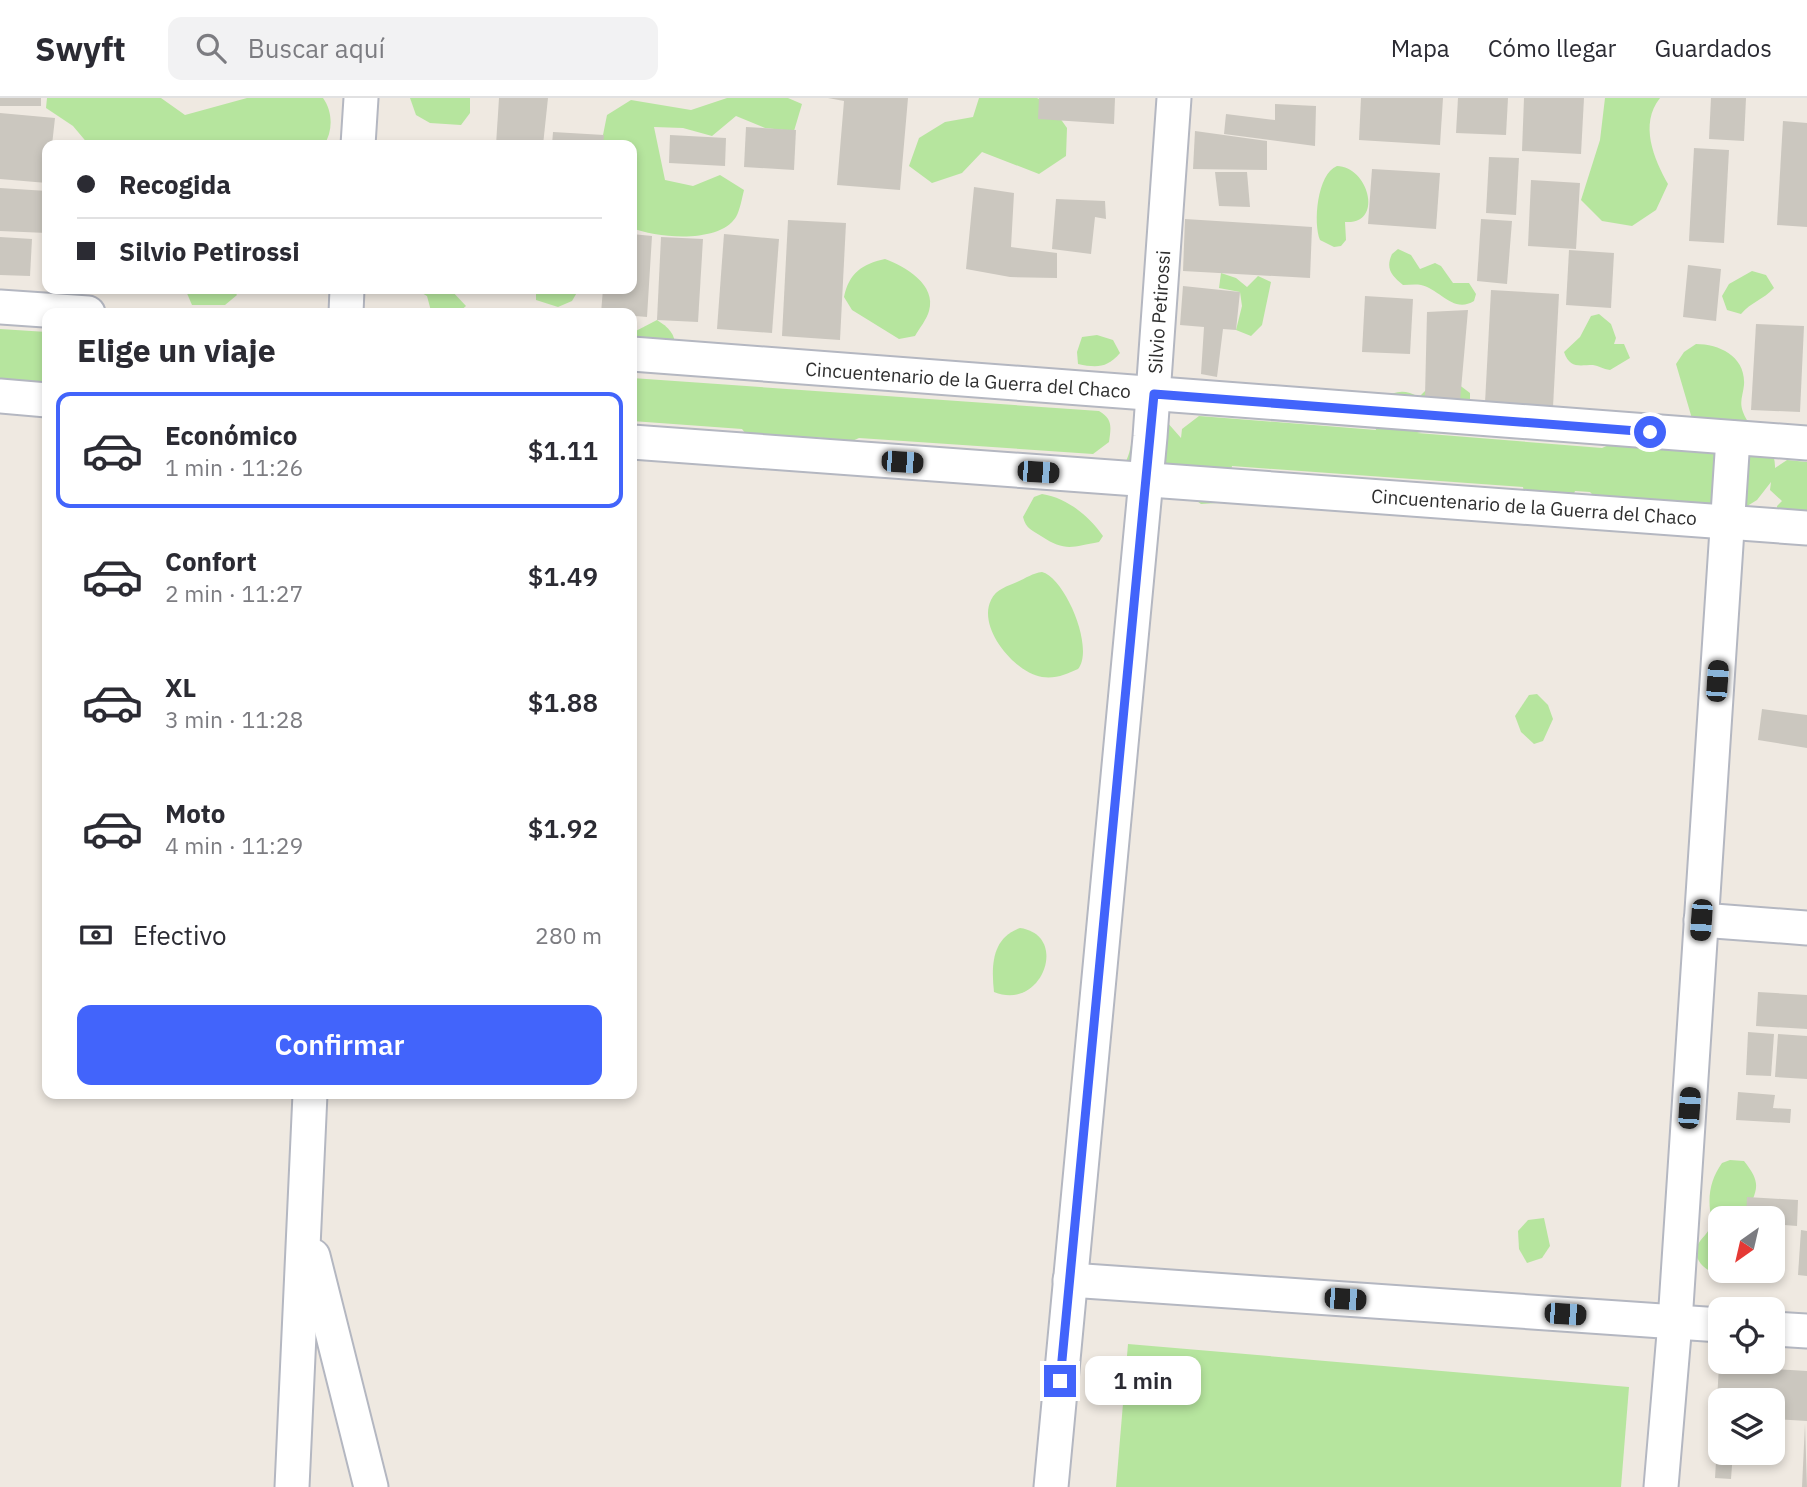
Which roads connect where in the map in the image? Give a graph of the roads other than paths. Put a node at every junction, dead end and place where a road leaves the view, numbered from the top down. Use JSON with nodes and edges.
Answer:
{"nodes":[{"id":1,"x":361,"y":98,"type":"edge"},
{"id":2,"x":1174,"y":98,"type":"edge"},
{"id":3,"x":358,"y":140,"type":"edge"},
{"id":4,"x":0,"y":307,"type":"edge"},
{"id":5,"x":42,"y":310,"type":"edge"},
{"id":6,"x":637,"y":354,"type":"edge"},
{"id":7,"x":1154,"y":394,"type":"junction"},
{"id":8,"x":0,"y":397,"type":"edge"},
{"id":9,"x":42,"y":400,"type":"edge"},
{"id":10,"x":1733,"y":438,"type":"junction"},
{"id":11,"x":637,"y":442,"type":"edge"},
{"id":12,"x":1807,"y":443,"type":"edge"},
{"id":13,"x":1146,"y":479,"type":"junction"},
{"id":14,"x":1727,"y":522,"type":"junction"},
{"id":15,"x":1807,"y":528,"type":"edge"},
{"id":16,"x":1701,"y":920,"type":"junction"},
{"id":17,"x":1807,"y":928,"type":"edge"},
{"id":18,"x":310,"y":1099,"type":"edge"},
{"id":19,"x":304,"y":1220,"type":"junction"},
{"id":20,"x":1070,"y":1280,"type":"junction"},
{"id":21,"x":1675,"y":1322,"type":"junction"},
{"id":22,"x":1708,"y":1324,"type":"edge"},
{"id":23,"x":1785,"y":1330,"type":"edge"},
{"id":24,"x":1807,"y":1331,"type":"edge"},
{"id":25,"x":292,"y":1487,"type":"edge"},
{"id":26,"x":371,"y":1487,"type":"edge"},
{"id":27,"x":1051,"y":1487,"type":"edge"},
{"id":28,"x":1661,"y":1487,"type":"edge"}],
"edges":[{"from":1,"to":3,"type":"street"},
{"from":2,"to":7,"type":"street","name":"Silvio Petirossi"},
{"from":4,"to":5,"type":"street"},
{"from":6,"to":7,"type":"street","name":"Cincuentenario de la Guerra del Chaco"},
{"from":7,"to":10,"type":"street","name":"Cincuentenario de la Guerra del Chaco"},
{"from":7,"to":13,"type":"street","name":"Silvio Petirossi"},
{"from":8,"to":9,"type":"street"},
{"from":10,"to":12,"type":"street","name":"Cincuentenario de la Guerra del Chaco"},
{"from":10,"to":14,"type":"street"},
{"from":11,"to":13,"type":"street","name":"Cincuentenario de la Guerra del Chaco"},
{"from":13,"to":14,"type":"street","name":"Cincuentenario de la Guerra del Chaco"},
{"from":13,"to":20,"type":"street","name":"Silvio Petirossi"},
{"from":14,"to":15,"type":"street","name":"Cincuentenario de la Guerra del Chaco"},
{"from":14,"to":16,"type":"street"},
{"from":16,"to":17,"type":"street"},
{"from":16,"to":21,"type":"street"},
{"from":18,"to":19,"type":"street"},
{"from":19,"to":25,"type":"street"},
{"from":19,"to":26,"type":"street"},
{"from":20,"to":21,"type":"street"},
{"from":20,"to":27,"type":"street","name":"Silvio Petirossi"},
{"from":21,"to":22,"type":"street"},
{"from":21,"to":28,"type":"street"},
{"from":23,"to":24,"type":"street"}]}
